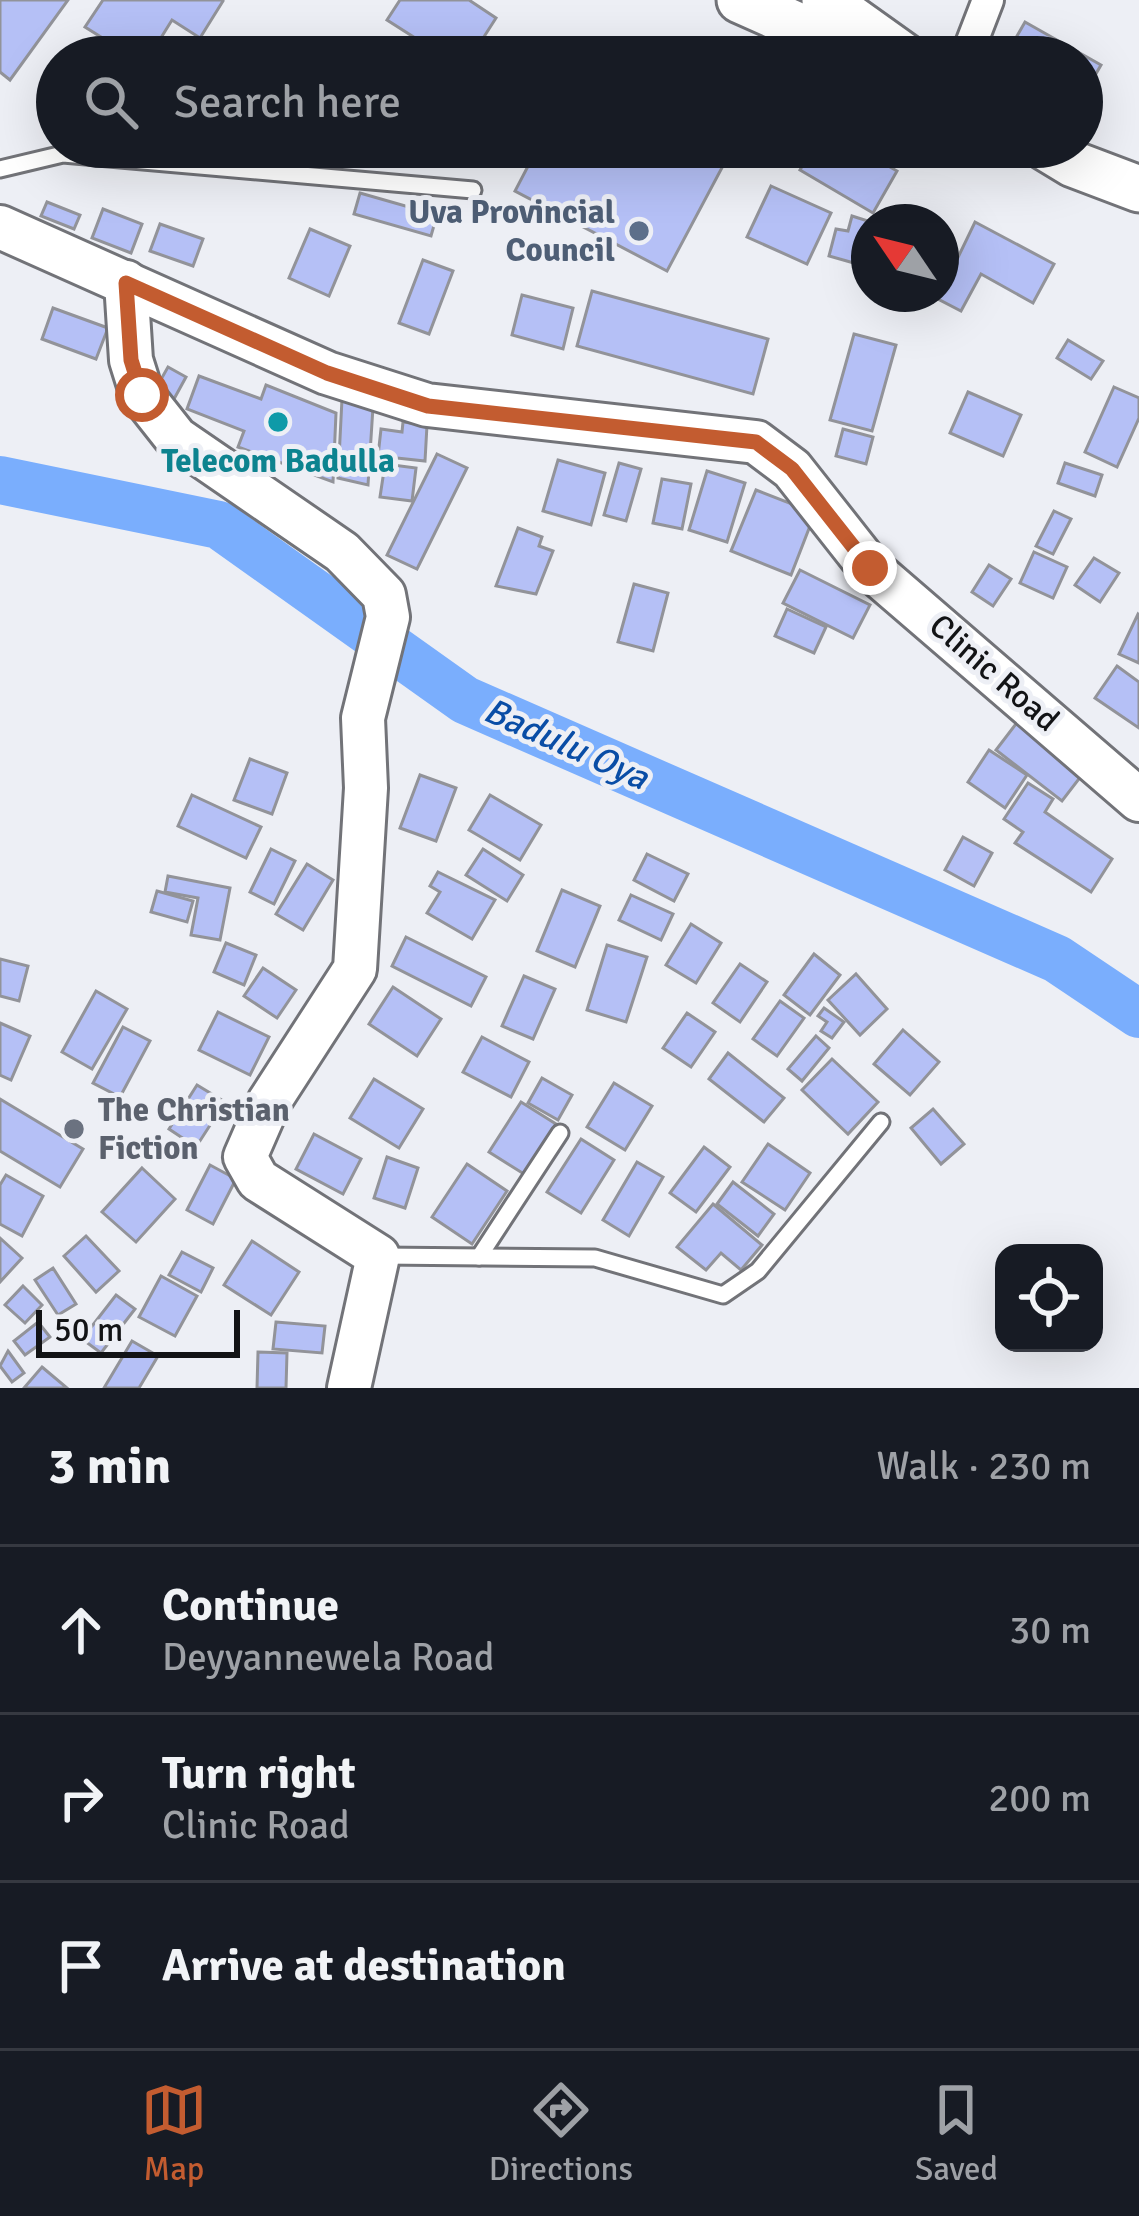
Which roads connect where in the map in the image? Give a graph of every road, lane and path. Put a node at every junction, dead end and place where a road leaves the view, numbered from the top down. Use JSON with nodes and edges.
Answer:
{"nodes":[{"id":1,"x":740,"y":0,"type":"edge"},
{"id":2,"x":825,"y":0,"type":"edge"},
{"id":3,"x":988,"y":0,"type":"edge"},
{"id":4,"x":821,"y":36,"type":"edge"},
{"id":5,"x":876,"y":36,"type":"edge"},
{"id":6,"x":974,"y":36,"type":"edge"},
{"id":7,"x":36,"y":161,"type":"edge"},
{"id":8,"x":222,"y":168,"type":"edge"},
{"id":9,"x":1084,"y":168,"type":"edge"},
{"id":10,"x":0,"y":170,"type":"edge"},
{"id":11,"x":1139,"y":189,"type":"edge"},
{"id":12,"x":473,"y":190,"type":"dead end"},
{"id":13,"x":0,"y":226,"type":"edge"},
{"id":14,"x":126,"y":283,"type":"junction"},
{"id":15,"x":1139,"y":800,"type":"edge"},
{"id":16,"x":881,"y":1122,"type":"dead end"},
{"id":17,"x":560,"y":1133,"type":"dead end"},
{"id":18,"x":378,"y":1256,"type":"junction"},
{"id":19,"x":479,"y":1257,"type":"junction"},
{"id":20,"x":349,"y":1388,"type":"edge"}],
"edges":[{"from":1,"to":4,"type":"main road"},
{"from":2,"to":5,"type":"main road"},
{"from":3,"to":6,"type":"street"},
{"from":7,"to":10,"type":"lane"},
{"from":8,"to":12,"type":"lane"},
{"from":9,"to":11,"type":"main road"},
{"from":13,"to":14,"type":"street","name":"Clinic Road"},
{"from":14,"to":15,"type":"street","name":"Clinic Road"},
{"from":14,"to":18,"type":"street"},
{"from":16,"to":19,"type":"lane"},
{"from":17,"to":19,"type":"lane"},
{"from":18,"to":19,"type":"lane"},
{"from":18,"to":20,"type":"street"}]}
